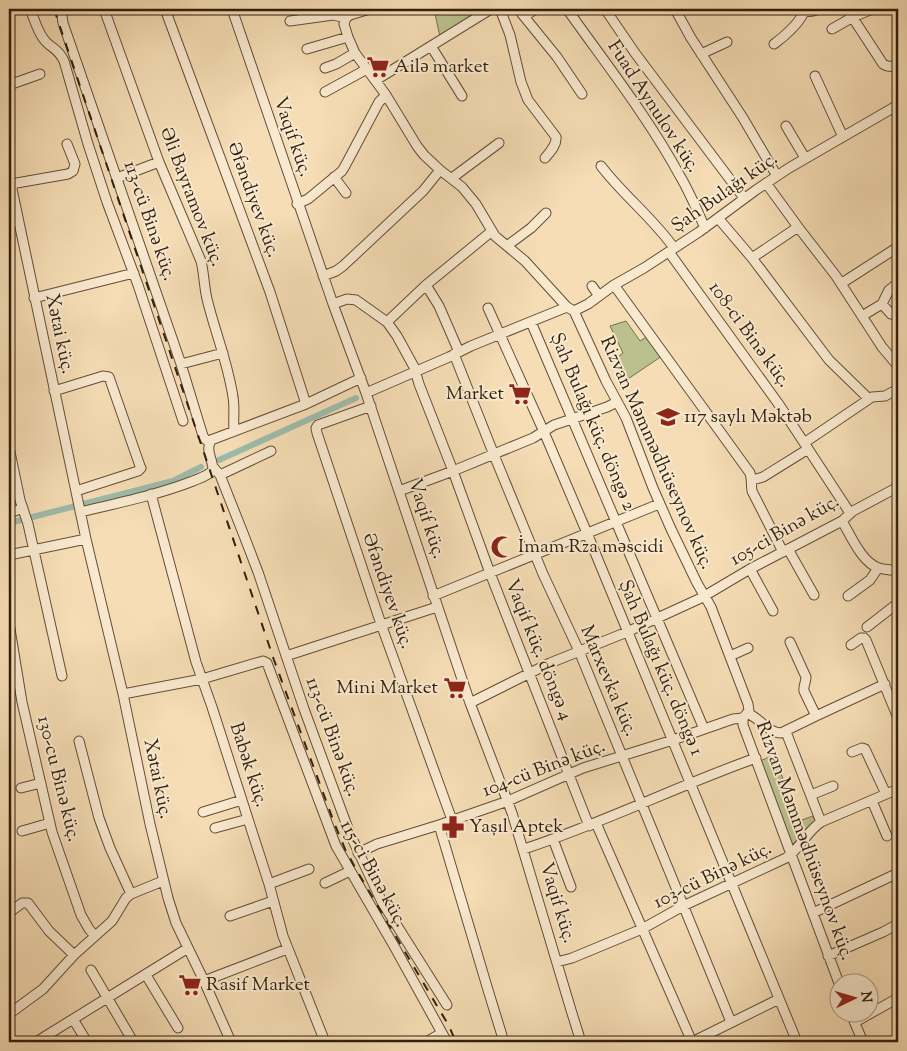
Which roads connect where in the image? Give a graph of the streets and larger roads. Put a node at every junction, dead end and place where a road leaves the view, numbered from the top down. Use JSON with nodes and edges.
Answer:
{"nodes":[{"id":1,"x":30,"y":9,"type":"edge"},
{"id":2,"x":61,"y":9,"type":"edge"},
{"id":3,"x":104,"y":9,"type":"edge"},
{"id":4,"x":165,"y":9,"type":"edge"},
{"id":5,"x":232,"y":9,"type":"edge"},
{"id":6,"x":370,"y":9,"type":"edge"},
{"id":7,"x":491,"y":9,"type":"edge"},
{"id":8,"x":500,"y":9,"type":"edge"},
{"id":9,"x":536,"y":9,"type":"edge"},
{"id":10,"x":567,"y":9,"type":"edge"},
{"id":11,"x":605,"y":9,"type":"edge"},
{"id":12,"x":675,"y":9,"type":"edge"},
{"id":13,"x":759,"y":9,"type":"edge"},
{"id":14,"x":763,"y":9,"type":"edge"},
{"id":15,"x":819,"y":9,"type":"edge"},
{"id":16,"x":847,"y":9,"type":"edge"},
{"id":17,"x":803,"y":10,"type":"edge"},
{"id":18,"x":870,"y":10,"type":"dead end"},
{"id":19,"x":521,"y":12,"type":"edge"},
{"id":20,"x":853,"y":17,"type":"junction"},
{"id":21,"x":346,"y":18,"type":"junction"},
{"id":22,"x":290,"y":21,"type":"dead end"},
{"id":23,"x":832,"y":29,"type":"dead end"},
{"id":24,"x":348,"y":37,"type":"junction"},
{"id":25,"x":728,"y":42,"type":"dead end"},
{"id":26,"x":774,"y":44,"type":"dead end"},
{"id":27,"x":431,"y":46,"type":"junction"},
{"id":28,"x":307,"y":50,"type":"dead end"},
{"id":29,"x":355,"y":53,"type":"junction"},
{"id":30,"x":702,"y":54,"type":"junction"},
{"id":31,"x":898,"y":67,"type":"edge"},
{"id":32,"x":325,"y":68,"type":"dead end"},
{"id":33,"x":368,"y":69,"type":"junction"},
{"id":34,"x":40,"y":74,"type":"dead end"},
{"id":35,"x":815,"y":76,"type":"dead end"},
{"id":36,"x":376,"y":80,"type":"junction"},
{"id":37,"x":9,"y":85,"type":"edge"},
{"id":38,"x":325,"y":92,"type":"dead end"},
{"id":39,"x":386,"y":94,"type":"junction"},
{"id":40,"x":582,"y":94,"type":"dead end"},
{"id":41,"x":462,"y":96,"type":"dead end"},
{"id":42,"x":898,"y":106,"type":"edge"},
{"id":43,"x":786,"y":126,"type":"dead end"},
{"id":44,"x":843,"y":137,"type":"junction"},
{"id":45,"x":499,"y":143,"type":"dead end"},
{"id":46,"x":67,"y":144,"type":"dead end"},
{"id":47,"x":92,"y":156,"type":"junction"},
{"id":48,"x":546,"y":158,"type":"dead end"},
{"id":49,"x":805,"y":158,"type":"junction"},
{"id":50,"x":159,"y":162,"type":"junction"},
{"id":51,"x":75,"y":164,"type":"junction"},
{"id":52,"x":601,"y":166,"type":"dead end"},
{"id":53,"x":440,"y":170,"type":"junction"},
{"id":54,"x":777,"y":176,"type":"junction"},
{"id":55,"x":334,"y":177,"type":"junction"},
{"id":56,"x":117,"y":178,"type":"junction"},
{"id":57,"x":452,"y":178,"type":"junction"},
{"id":58,"x":10,"y":179,"type":"edge"},
{"id":59,"x":766,"y":183,"type":"junction"},
{"id":60,"x":346,"y":193,"type":"dead end"},
{"id":61,"x":744,"y":198,"type":"junction"},
{"id":62,"x":297,"y":204,"type":"junction"},
{"id":63,"x":546,"y":213,"type":"dead end"},
{"id":64,"x":718,"y":218,"type":"junction"},
{"id":65,"x":706,"y":228,"type":"junction"},
{"id":66,"x":798,"y":228,"type":"junction"},
{"id":67,"x":492,"y":231,"type":"junction"},
{"id":68,"x":508,"y":245,"type":"junction"},
{"id":69,"x":898,"y":247,"type":"edge"},
{"id":70,"x":672,"y":250,"type":"junction"},
{"id":71,"x":752,"y":258,"type":"junction"},
{"id":72,"x":134,"y":273,"type":"junction"},
{"id":73,"x":323,"y":276,"type":"junction"},
{"id":74,"x":842,"y":283,"type":"junction"},
{"id":75,"x":898,"y":283,"type":"edge"},
{"id":76,"x":426,"y":285,"type":"junction"},
{"id":77,"x":614,"y":285,"type":"junction"},
{"id":78,"x":592,"y":286,"type":"dead end"},
{"id":79,"x":599,"y":296,"type":"junction"},
{"id":80,"x":34,"y":298,"type":"junction"},
{"id":81,"x":332,"y":304,"type":"junction"},
{"id":82,"x":882,"y":304,"type":"junction"},
{"id":83,"x":488,"y":308,"type":"dead end"},
{"id":84,"x":571,"y":309,"type":"junction"},
{"id":85,"x":898,"y":315,"type":"edge"},
{"id":86,"x":862,"y":316,"type":"junction"},
{"id":87,"x":387,"y":322,"type":"junction"},
{"id":88,"x":531,"y":322,"type":"junction"},
{"id":89,"x":500,"y":334,"type":"junction"},
{"id":90,"x":223,"y":353,"type":"junction"},
{"id":91,"x":457,"y":353,"type":"junction"},
{"id":92,"x":181,"y":364,"type":"junction"},
{"id":93,"x":898,"y":366,"type":"edge"},
{"id":94,"x":415,"y":372,"type":"junction"},
{"id":95,"x":361,"y":378,"type":"junction"},
{"id":96,"x":898,"y":389,"type":"edge"},
{"id":97,"x":54,"y":391,"type":"junction"},
{"id":98,"x":366,"y":393,"type":"junction"},
{"id":99,"x":869,"y":399,"type":"junction"},
{"id":100,"x":616,"y":402,"type":"junction"},
{"id":101,"x":306,"y":404,"type":"junction"},
{"id":102,"x":371,"y":406,"type":"junction"},
{"id":103,"x":571,"y":419,"type":"junction"},
{"id":104,"x":184,"y":420,"type":"dead end"},
{"id":105,"x":234,"y":431,"type":"junction"},
{"id":106,"x":544,"y":432,"type":"junction"},
{"id":107,"x":210,"y":443,"type":"junction"},
{"id":108,"x":806,"y":446,"type":"junction"},
{"id":109,"x":9,"y":447,"type":"edge"},
{"id":110,"x":270,"y":451,"type":"dead end"},
{"id":111,"x":494,"y":455,"type":"junction"},
{"id":112,"x":217,"y":471,"type":"junction"},
{"id":113,"x":453,"y":471,"type":"junction"},
{"id":114,"x":752,"y":480,"type":"junction"},
{"id":115,"x":898,"y":487,"type":"edge"},
{"id":116,"x":400,"y":491,"type":"junction"},
{"id":117,"x":151,"y":494,"type":"junction"},
{"id":118,"x":77,"y":496,"type":"junction"},
{"id":119,"x":660,"y":504,"type":"junction"},
{"id":120,"x":24,"y":511,"type":"junction"},
{"id":121,"x":80,"y":512,"type":"junction"},
{"id":122,"x":9,"y":513,"type":"edge"},
{"id":123,"x":850,"y":513,"type":"junction"},
{"id":124,"x":616,"y":521,"type":"junction"},
{"id":125,"x":842,"y":521,"type":"junction"},
{"id":126,"x":587,"y":533,"type":"junction"},
{"id":127,"x":86,"y":539,"type":"junction"},
{"id":128,"x":34,"y":549,"type":"junction"},
{"id":129,"x":785,"y":550,"type":"junction"},
{"id":130,"x":9,"y":554,"type":"edge"},
{"id":131,"x":535,"y":554,"type":"junction"},
{"id":132,"x":878,"y":568,"type":"junction"},
{"id":133,"x":750,"y":569,"type":"junction"},
{"id":134,"x":898,"y":572,"type":"edge"},
{"id":135,"x":490,"y":573,"type":"junction"},
{"id":136,"x":814,"y":595,"type":"dead end"},
{"id":137,"x":433,"y":596,"type":"junction"},
{"id":138,"x":705,"y":596,"type":"junction"},
{"id":139,"x":848,"y":596,"type":"dead end"},
{"id":140,"x":898,"y":603,"type":"edge"},
{"id":141,"x":437,"y":606,"type":"junction"},
{"id":142,"x":773,"y":611,"type":"dead end"},
{"id":143,"x":657,"y":618,"type":"junction"},
{"id":144,"x":9,"y":623,"type":"edge"},
{"id":145,"x":380,"y":624,"type":"junction"},
{"id":146,"x":867,"y":627,"type":"dead end"},
{"id":147,"x":627,"y":632,"type":"junction"},
{"id":148,"x":10,"y":637,"type":"edge"},
{"id":149,"x":790,"y":642,"type":"dead end"},
{"id":150,"x":851,"y":645,"type":"dead end"},
{"id":151,"x":748,"y":648,"type":"dead end"},
{"id":152,"x":578,"y":651,"type":"junction"},
{"id":153,"x":286,"y":656,"type":"junction"},
{"id":154,"x":730,"y":656,"type":"junction"},
{"id":155,"x":530,"y":674,"type":"junction"},
{"id":156,"x":62,"y":676,"type":"dead end"},
{"id":157,"x":202,"y":679,"type":"junction"},
{"id":158,"x":884,"y":684,"type":"junction"},
{"id":159,"x":123,"y":694,"type":"junction"},
{"id":160,"x":470,"y":702,"type":"junction"},
{"id":161,"x":897,"y":712,"type":"edge"},
{"id":162,"x":745,"y":716,"type":"junction"},
{"id":163,"x":816,"y":716,"type":"junction"},
{"id":164,"x":704,"y":729,"type":"junction"},
{"id":165,"x":786,"y":732,"type":"junction"},
{"id":166,"x":673,"y":740,"type":"junction"},
{"id":167,"x":79,"y":741,"type":"dead end"},
{"id":168,"x":852,"y":752,"type":"dead end"},
{"id":169,"x":622,"y":756,"type":"junction"},
{"id":170,"x":756,"y":758,"type":"junction"},
{"id":171,"x":569,"y":774,"type":"junction"},
{"id":172,"x":41,"y":783,"type":"junction"},
{"id":173,"x":690,"y":783,"type":"junction"},
{"id":174,"x":833,"y":786,"type":"dead end"},
{"id":175,"x":21,"y":788,"type":"dead end"},
{"id":176,"x":898,"y":789,"type":"edge"},
{"id":177,"x":886,"y":794,"type":"junction"},
{"id":178,"x":811,"y":795,"type":"junction"},
{"id":179,"x":242,"y":800,"type":"junction"},
{"id":180,"x":872,"y":800,"type":"junction"},
{"id":181,"x":508,"y":801,"type":"junction"},
{"id":182,"x":640,"y":804,"type":"junction"},
{"id":183,"x":203,"y":812,"type":"dead end"},
{"id":184,"x":248,"y":818,"type":"junction"},
{"id":185,"x":452,"y":820,"type":"junction"},
{"id":186,"x":821,"y":822,"type":"junction"},
{"id":187,"x":50,"y":823,"type":"junction"},
{"id":188,"x":593,"y":824,"type":"junction"},
{"id":189,"x":439,"y":825,"type":"junction"},
{"id":190,"x":215,"y":828,"type":"dead end"},
{"id":191,"x":22,"y":831,"type":"dead end"},
{"id":192,"x":887,"y":836,"type":"dead end"},
{"id":193,"x":553,"y":839,"type":"junction"},
{"id":194,"x":524,"y":849,"type":"junction"},
{"id":195,"x":358,"y":853,"type":"junction"},
{"id":196,"x":792,"y":854,"type":"junction"},
{"id":197,"x":310,"y":869,"type":"dead end"},
{"id":198,"x":350,"y":871,"type":"junction"},
{"id":199,"x":898,"y":873,"type":"edge"},
{"id":200,"x":163,"y":881,"type":"junction"},
{"id":201,"x":324,"y":883,"type":"dead end"},
{"id":202,"x":731,"y":883,"type":"junction"},
{"id":203,"x":269,"y":884,"type":"junction"},
{"id":204,"x":570,"y":887,"type":"dead end"},
{"id":205,"x":131,"y":894,"type":"junction"},
{"id":206,"x":273,"y":901,"type":"junction"},
{"id":207,"x":683,"y":906,"type":"junction"},
{"id":208,"x":9,"y":911,"type":"edge"},
{"id":209,"x":813,"y":913,"type":"junction"},
{"id":210,"x":230,"y":916,"type":"dead end"},
{"id":211,"x":898,"y":924,"type":"edge"},
{"id":212,"x":642,"y":929,"type":"junction"},
{"id":213,"x":95,"y":936,"type":"junction"},
{"id":214,"x":188,"y":948,"type":"junction"},
{"id":215,"x":287,"y":949,"type":"junction"},
{"id":216,"x":74,"y":956,"type":"junction"},
{"id":217,"x":828,"y":956,"type":"junction"},
{"id":218,"x":557,"y":962,"type":"junction"},
{"id":219,"x":91,"y":970,"type":"dead end"},
{"id":220,"x":835,"y":974,"type":"edge"},
{"id":221,"x":146,"y":975,"type":"junction"},
{"id":222,"x":204,"y":981,"type":"junction"},
{"id":223,"x":108,"y":998,"type":"junction"},
{"id":224,"x":779,"y":999,"type":"junction"},
{"id":225,"x":898,"y":1000,"type":"edge"},
{"id":226,"x":447,"y":1006,"type":"dead end"},
{"id":227,"x":880,"y":1007,"type":"edge"},
{"id":228,"x":9,"y":1014,"type":"edge"},
{"id":229,"x":73,"y":1020,"type":"junction"},
{"id":230,"x":731,"y":1022,"type":"junction"},
{"id":231,"x":856,"y":1024,"type":"edge"},
{"id":232,"x":178,"y":1028,"type":"dead end"},
{"id":233,"x":442,"y":1033,"type":"junction"},
{"id":234,"x":42,"y":1041,"type":"edge"},
{"id":235,"x":87,"y":1042,"type":"edge"},
{"id":236,"x":132,"y":1042,"type":"edge"},
{"id":237,"x":231,"y":1042,"type":"edge"},
{"id":238,"x":325,"y":1042,"type":"edge"},
{"id":239,"x":426,"y":1042,"type":"edge"},
{"id":240,"x":447,"y":1042,"type":"edge"},
{"id":241,"x":504,"y":1042,"type":"edge"},
{"id":242,"x":581,"y":1042,"type":"edge"},
{"id":243,"x":692,"y":1042,"type":"edge"},
{"id":244,"x":797,"y":1042,"type":"edge"},
{"id":245,"x":863,"y":1042,"type":"edge"}],
"edges":[{"from":1,"to":47,"type":"street"},
{"from":2,"to":56,"type":"street","name":"113-cü Binə küç."},
{"from":3,"to":50,"type":"street","name":"Əli Bayramov küç."},
{"from":4,"to":101,"type":"street","name":"Əfəndiyev küç."},
{"from":5,"to":62,"type":"street","name":"Vaqif küç."},
{"from":6,"to":21,"type":"street"},
{"from":7,"to":27,"type":"street"},
{"from":8,"to":48,"type":"street"},
{"from":9,"to":19,"type":"street"},
{"from":10,"to":65,"type":"street","name":"Fuad Aynulov küç."},
{"from":11,"to":61,"type":"street"},
{"from":12,"to":30,"type":"street"},
{"from":13,"to":14,"type":"street"},
{"from":15,"to":17,"type":"street"},
{"from":16,"to":20,"type":"street"},
{"from":17,"to":26,"type":"street"},
{"from":18,"to":20,"type":"street"},
{"from":19,"to":40,"type":"street"},
{"from":20,"to":23,"type":"street"},
{"from":20,"to":31,"type":"street"},
{"from":21,"to":22,"type":"street"},
{"from":21,"to":24,"type":"street","name":"Rizvan Məmmədhüseynov küç."},
{"from":24,"to":28,"type":"street"},
{"from":24,"to":29,"type":"street","name":"Rizvan Məmmədhüseynov küç."},
{"from":25,"to":30,"type":"street"},
{"from":27,"to":36,"type":"street"},
{"from":27,"to":41,"type":"street"},
{"from":29,"to":32,"type":"street"},
{"from":29,"to":33,"type":"street","name":"Rizvan Məmmədhüseynov küç."},
{"from":30,"to":54,"type":"street"},
{"from":33,"to":36,"type":"street","name":"Rizvan Məmmədhüseynov küç."},
{"from":33,"to":38,"type":"street"},
{"from":34,"to":37,"type":"street"},
{"from":35,"to":44,"type":"street"},
{"from":36,"to":39,"type":"street","name":"Rizvan Məmmədhüseynov küç."},
{"from":39,"to":53,"type":"street","name":"Rizvan Məmmədhüseynov küç."},
{"from":39,"to":55,"type":"street"},
{"from":42,"to":44,"type":"street","name":"Şah Bulağı küç."},
{"from":43,"to":49,"type":"street"},
{"from":44,"to":49,"type":"street","name":"Şah Bulağı küç."},
{"from":45,"to":57,"type":"street"},
{"from":46,"to":51,"type":"street"},
{"from":47,"to":51,"type":"street"},
{"from":47,"to":72,"type":"street"},
{"from":49,"to":54,"type":"street","name":"Şah Bulağı küç."},
{"from":50,"to":56,"type":"street"},
{"from":50,"to":90,"type":"street","name":"Əli Bayramov küç."},
{"from":51,"to":58,"type":"street"},
{"from":52,"to":70,"type":"street","name":"108-ci Binə küç."},
{"from":53,"to":57,"type":"street","name":"Rizvan Məmmədhüseynov küç."},
{"from":53,"to":73,"type":"street"},
{"from":54,"to":59,"type":"street","name":"Şah Bulağı küç."},
{"from":55,"to":60,"type":"street"},
{"from":55,"to":62,"type":"street"},
{"from":56,"to":92,"type":"street","name":"113-cü Binə küç."},
{"from":57,"to":67,"type":"street","name":"Rizvan Məmmədhüseynov küç."},
{"from":58,"to":80,"type":"street","name":"Xətai küç."},
{"from":59,"to":61,"type":"street","name":"Şah Bulağı küç."},
{"from":59,"to":66,"type":"street"},
{"from":61,"to":64,"type":"street","name":"Şah Bulağı küç."},
{"from":62,"to":73,"type":"street","name":"Vaqif küç."},
{"from":63,"to":68,"type":"street"},
{"from":64,"to":65,"type":"street","name":"Şah Bulağı küç."},
{"from":64,"to":71,"type":"street"},
{"from":65,"to":70,"type":"street","name":"Şah Bulağı küç."},
{"from":66,"to":71,"type":"street"},
{"from":66,"to":74,"type":"street"},
{"from":67,"to":68,"type":"street","name":"Rizvan Məmmədhüseynov küç."},
{"from":67,"to":76,"type":"street"},
{"from":68,"to":84,"type":"street","name":"Rizvan Məmmədhüseynov küç."},
{"from":69,"to":74,"type":"street"},
{"from":70,"to":77,"type":"street","name":"Şah Bulağı küç."},
{"from":70,"to":108,"type":"street","name":"108-ci Binə küç."},
{"from":71,"to":99,"type":"street"},
{"from":72,"to":80,"type":"street"},
{"from":72,"to":104,"type":"street"},
{"from":73,"to":81,"type":"street","name":"Vaqif küç."},
{"from":74,"to":86,"type":"street"},
{"from":75,"to":82,"type":"street"},
{"from":76,"to":87,"type":"street"},
{"from":76,"to":91,"type":"street","name":"Marxevka küç."},
{"from":77,"to":79,"type":"street","name":"Şah Bulağı küç."},
{"from":77,"to":114,"type":"street"},
{"from":78,"to":79,"type":"street"},
{"from":79,"to":84,"type":"street","name":"Şah Bulağı küç."},
{"from":80,"to":97,"type":"street","name":"Xətai küç."},
{"from":81,"to":87,"type":"street"},
{"from":81,"to":95,"type":"street","name":"Vaqif küç."},
{"from":82,"to":85,"type":"street"},
{"from":82,"to":86,"type":"street"},
{"from":83,"to":89,"type":"street","name":"Şah Bulağı küç. döngə 1"},
{"from":84,"to":88,"type":"street","name":"Şah Bulağı küç."},
{"from":84,"to":100,"type":"street","name":"Rizvan Məmmədhüseynov küç."},
{"from":86,"to":93,"type":"street"},
{"from":87,"to":94,"type":"street","name":"Vaqif küç. döngə 4"},
{"from":88,"to":89,"type":"street","name":"Şah Bulağı küç."},
{"from":88,"to":103,"type":"street","name":"Şah Bulağı küç. döngə 2"},
{"from":89,"to":91,"type":"street","name":"Şah Bulağı küç."},
{"from":89,"to":106,"type":"street","name":"Şah Bulağı küç. döngə 1"},
{"from":90,"to":92,"type":"street"},
{"from":90,"to":105,"type":"street","name":"Əli Bayramov küç."},
{"from":91,"to":94,"type":"street","name":"Şah Bulağı küç."},
{"from":91,"to":111,"type":"street","name":"Marxevka küç."},
{"from":92,"to":107,"type":"street","name":"113-cü Binə küç."},
{"from":94,"to":98,"type":"street","name":"Şah Bulağı küç."},
{"from":94,"to":113,"type":"street","name":"Vaqif küç. döngə 4"},
{"from":95,"to":98,"type":"street","name":"Vaqif küç."},
{"from":95,"to":101,"type":"street"},
{"from":96,"to":99,"type":"street"},
{"from":97,"to":118,"type":"street","name":"Xətai küç."},
{"from":97,"to":118,"type":"street"},
{"from":98,"to":102,"type":"street","name":"Vaqif küç."},
{"from":99,"to":108,"type":"street"},
{"from":100,"to":103,"type":"street"},
{"from":100,"to":119,"type":"street","name":"Rizvan Məmmədhüseynov küç."},
{"from":101,"to":105,"type":"street"},
{"from":102,"to":116,"type":"street","name":"Vaqif küç."},
{"from":102,"to":145,"type":"street","name":"Əfəndiyev küç."},
{"from":103,"to":106,"type":"street"},
{"from":103,"to":124,"type":"street","name":"Şah Bulağı küç. döngə 2"},
{"from":105,"to":107,"type":"street"},
{"from":106,"to":111,"type":"street"},
{"from":106,"to":126,"type":"street","name":"Şah Bulağı küç. döngə 1"},
{"from":107,"to":112,"type":"street","name":"113-cü Binə küç."},
{"from":108,"to":114,"type":"street"},
{"from":108,"to":123,"type":"street","name":"108-ci Binə küç."},
{"from":109,"to":120,"type":"street"},
{"from":110,"to":112,"type":"street"},
{"from":111,"to":113,"type":"street"},
{"from":111,"to":131,"type":"street","name":"Marxevka küç."},
{"from":112,"to":117,"type":"street"},
{"from":112,"to":153,"type":"street","name":"113-cü Binə küç."},
{"from":113,"to":116,"type":"street"},
{"from":113,"to":135,"type":"street","name":"Vaqif küç. döngə 4"},
{"from":114,"to":129,"type":"street"},
{"from":115,"to":123,"type":"street","name":"105-ci Binə küç."},
{"from":116,"to":137,"type":"street","name":"Vaqif küç."},
{"from":117,"to":121,"type":"street"},
{"from":117,"to":157,"type":"street","name":"Babək küç."},
{"from":118,"to":121,"type":"street","name":"Xətai küç."},
{"from":119,"to":124,"type":"street"},
{"from":119,"to":138,"type":"street","name":"Rizvan Məmmədhüseynov küç."},
{"from":120,"to":122,"type":"street"},
{"from":120,"to":128,"type":"street"},
{"from":121,"to":127,"type":"street","name":"Xətai küç."},
{"from":123,"to":125,"type":"street","name":"105-ci Binə küç."},
{"from":124,"to":126,"type":"street"},
{"from":124,"to":143,"type":"street","name":"Şah Bulağı küç. döngə 2"},
{"from":125,"to":129,"type":"street","name":"105-ci Binə küç."},
{"from":125,"to":132,"type":"street"},
{"from":126,"to":131,"type":"street"},
{"from":126,"to":147,"type":"street","name":"Şah Bulağı küç. döngə 1"},
{"from":127,"to":128,"type":"street"},
{"from":127,"to":159,"type":"street","name":"Xətai küç."},
{"from":128,"to":130,"type":"street"},
{"from":128,"to":156,"type":"street"},
{"from":129,"to":133,"type":"street","name":"105-ci Binə küç."},
{"from":129,"to":136,"type":"street"},
{"from":131,"to":135,"type":"street"},
{"from":131,"to":152,"type":"street","name":"Marxevka küç."},
{"from":132,"to":134,"type":"street"},
{"from":132,"to":139,"type":"street"},
{"from":133,"to":138,"type":"street","name":"105-ci Binə küç."},
{"from":133,"to":142,"type":"street"},
{"from":135,"to":137,"type":"street"},
{"from":135,"to":155,"type":"street","name":"Vaqif küç. döngə 4"},
{"from":137,"to":141,"type":"street","name":"Vaqif küç."},
{"from":138,"to":143,"type":"street","name":"105-ci Binə küç."},
{"from":138,"to":154,"type":"street","name":"Rizvan Məmmədhüseynov küç."},
{"from":140,"to":146,"type":"street"},
{"from":141,"to":145,"type":"street"},
{"from":141,"to":160,"type":"street","name":"Vaqif küç."},
{"from":143,"to":147,"type":"street","name":"105-ci Binə küç."},
{"from":143,"to":164,"type":"street","name":"Şah Bulağı küç. döngə 2"},
{"from":144,"to":148,"type":"street","name":"130-cu Binə küç."},
{"from":145,"to":153,"type":"street"},
{"from":145,"to":185,"type":"street","name":"Əfəndiyev küç."},
{"from":147,"to":152,"type":"street","name":"105-ci Binə küç."},
{"from":147,"to":166,"type":"street","name":"Şah Bulağı küç. döngə 1"},
{"from":148,"to":172,"type":"street","name":"130-cu Binə küç."},
{"from":149,"to":163,"type":"street"},
{"from":150,"to":158,"type":"street"},
{"from":151,"to":154,"type":"street"},
{"from":152,"to":155,"type":"street","name":"105-ci Binə küç."},
{"from":152,"to":169,"type":"street","name":"Marxevka küç."},
{"from":153,"to":195,"type":"street","name":"113-cü Binə küç."},
{"from":154,"to":162,"type":"street","name":"Rizvan Məmmədhüseynov küç."},
{"from":155,"to":160,"type":"street","name":"105-ci Binə küç."},
{"from":155,"to":171,"type":"street","name":"Vaqif küç. döngə 4"},
{"from":157,"to":159,"type":"street"},
{"from":157,"to":179,"type":"street","name":"Babək küç."},
{"from":157,"to":198,"type":"street","name":"115-ci Binə küç."},
{"from":158,"to":161,"type":"street"},
{"from":158,"to":163,"type":"street"},
{"from":159,"to":200,"type":"street","name":"Xətai küç."},
{"from":160,"to":181,"type":"street","name":"Vaqif küç."},
{"from":162,"to":164,"type":"street","name":"104-cü Binə küç."},
{"from":162,"to":165,"type":"street"},
{"from":162,"to":170,"type":"street","name":"Rizvan Məmmədhüseynov küç."},
{"from":163,"to":165,"type":"street"},
{"from":164,"to":166,"type":"street","name":"104-cü Binə küç."},
{"from":165,"to":178,"type":"street"},
{"from":166,"to":169,"type":"street","name":"104-cü Binə küç."},
{"from":166,"to":173,"type":"street","name":"Şah Bulağı küç. döngə 1"},
{"from":167,"to":205,"type":"street"},
{"from":168,"to":177,"type":"street"},
{"from":169,"to":171,"type":"street","name":"104-cü Binə küç."},
{"from":169,"to":182,"type":"street","name":"Marxevka küç."},
{"from":170,"to":173,"type":"street"},
{"from":170,"to":196,"type":"street","name":"Rizvan Məmmədhüseynov küç."},
{"from":171,"to":181,"type":"street","name":"104-cü Binə küç."},
{"from":171,"to":188,"type":"street","name":"Vaqif küç. döngə 4"},
{"from":172,"to":175,"type":"street"},
{"from":172,"to":187,"type":"street","name":"130-cu Binə küç."},
{"from":173,"to":182,"type":"street"},
{"from":173,"to":202,"type":"street","name":"Şah Bulağı küç. döngə 1"},
{"from":174,"to":178,"type":"street"},
{"from":176,"to":177,"type":"street","name":"103-cü Binə küç."},
{"from":177,"to":180,"type":"street","name":"103-cü Binə küç."},
{"from":178,"to":186,"type":"street"},
{"from":179,"to":183,"type":"street"},
{"from":179,"to":184,"type":"street","name":"Babək küç."},
{"from":180,"to":186,"type":"street","name":"103-cü Binə küç."},
{"from":180,"to":192,"type":"street"},
{"from":181,"to":185,"type":"street","name":"104-cü Binə küç."},
{"from":181,"to":194,"type":"street","name":"Vaqif küç."},
{"from":182,"to":188,"type":"street"},
{"from":182,"to":207,"type":"street","name":"Marxevka küç."},
{"from":184,"to":190,"type":"street"},
{"from":184,"to":203,"type":"street","name":"Babək küç."},
{"from":185,"to":189,"type":"street","name":"104-cü Binə küç."},
{"from":186,"to":196,"type":"street","name":"103-cü Binə küç."},
{"from":187,"to":191,"type":"street"},
{"from":187,"to":213,"type":"street","name":"130-cu Binə küç."},
{"from":188,"to":193,"type":"street"},
{"from":188,"to":212,"type":"street","name":"Vaqif küç. döngə 4"},
{"from":189,"to":195,"type":"street","name":"104-cü Binə küç."},
{"from":189,"to":241,"type":"street"},
{"from":193,"to":194,"type":"street"},
{"from":193,"to":204,"type":"street"},
{"from":194,"to":218,"type":"street","name":"Vaqif küç."},
{"from":195,"to":226,"type":"street","name":"113-cü Binə küç."},
{"from":196,"to":202,"type":"street","name":"103-cü Binə küç."},
{"from":196,"to":209,"type":"street","name":"Rizvan Məmmədhüseynov küç."},
{"from":197,"to":203,"type":"street"},
{"from":198,"to":201,"type":"street"},
{"from":198,"to":233,"type":"street","name":"115-ci Binə küç."},
{"from":199,"to":209,"type":"street"},
{"from":200,"to":205,"type":"street"},
{"from":200,"to":214,"type":"street","name":"Xətai küç."},
{"from":202,"to":207,"type":"street","name":"103-cü Binə küç."},
{"from":202,"to":224,"type":"street","name":"Şah Bulağı küç. döngə 1"},
{"from":203,"to":206,"type":"street","name":"Babək küç."},
{"from":205,"to":213,"type":"street"},
{"from":206,"to":210,"type":"street"},
{"from":206,"to":215,"type":"street","name":"Babək küç."},
{"from":207,"to":212,"type":"street","name":"103-cü Binə küç."},
{"from":207,"to":230,"type":"street","name":"Marxevka küç."},
{"from":208,"to":216,"type":"street"},
{"from":209,"to":217,"type":"street","name":"Rizvan Məmmədhüseynov küç."},
{"from":211,"to":217,"type":"street"},
{"from":212,"to":218,"type":"street","name":"103-cü Binə küç."},
{"from":212,"to":243,"type":"street","name":"Vaqif küç. döngə 4"},
{"from":213,"to":216,"type":"street"},
{"from":214,"to":221,"type":"street"},
{"from":214,"to":222,"type":"street","name":"Xətai küç."},
{"from":215,"to":222,"type":"street"},
{"from":215,"to":238,"type":"street","name":"Babək küç."},
{"from":216,"to":228,"type":"street"},
{"from":217,"to":220,"type":"street","name":"Rizvan Məmmədhüseynov küç."},
{"from":218,"to":242,"type":"street","name":"Vaqif küç."},
{"from":219,"to":223,"type":"street"},
{"from":221,"to":223,"type":"street"},
{"from":221,"to":232,"type":"street"},
{"from":222,"to":237,"type":"street","name":"Xətai küç."},
{"from":223,"to":229,"type":"street"},
{"from":223,"to":236,"type":"street"},
{"from":224,"to":230,"type":"street"},
{"from":224,"to":244,"type":"street","name":"Şah Bulağı küç. döngə 1"},
{"from":225,"to":227,"type":"street"},
{"from":229,"to":234,"type":"street"},
{"from":229,"to":235,"type":"street"},
{"from":230,"to":243,"type":"street"},
{"from":231,"to":245,"type":"street"},
{"from":233,"to":239,"type":"street"},
{"from":233,"to":240,"type":"street","name":"115-ci Binə küç."}]}
